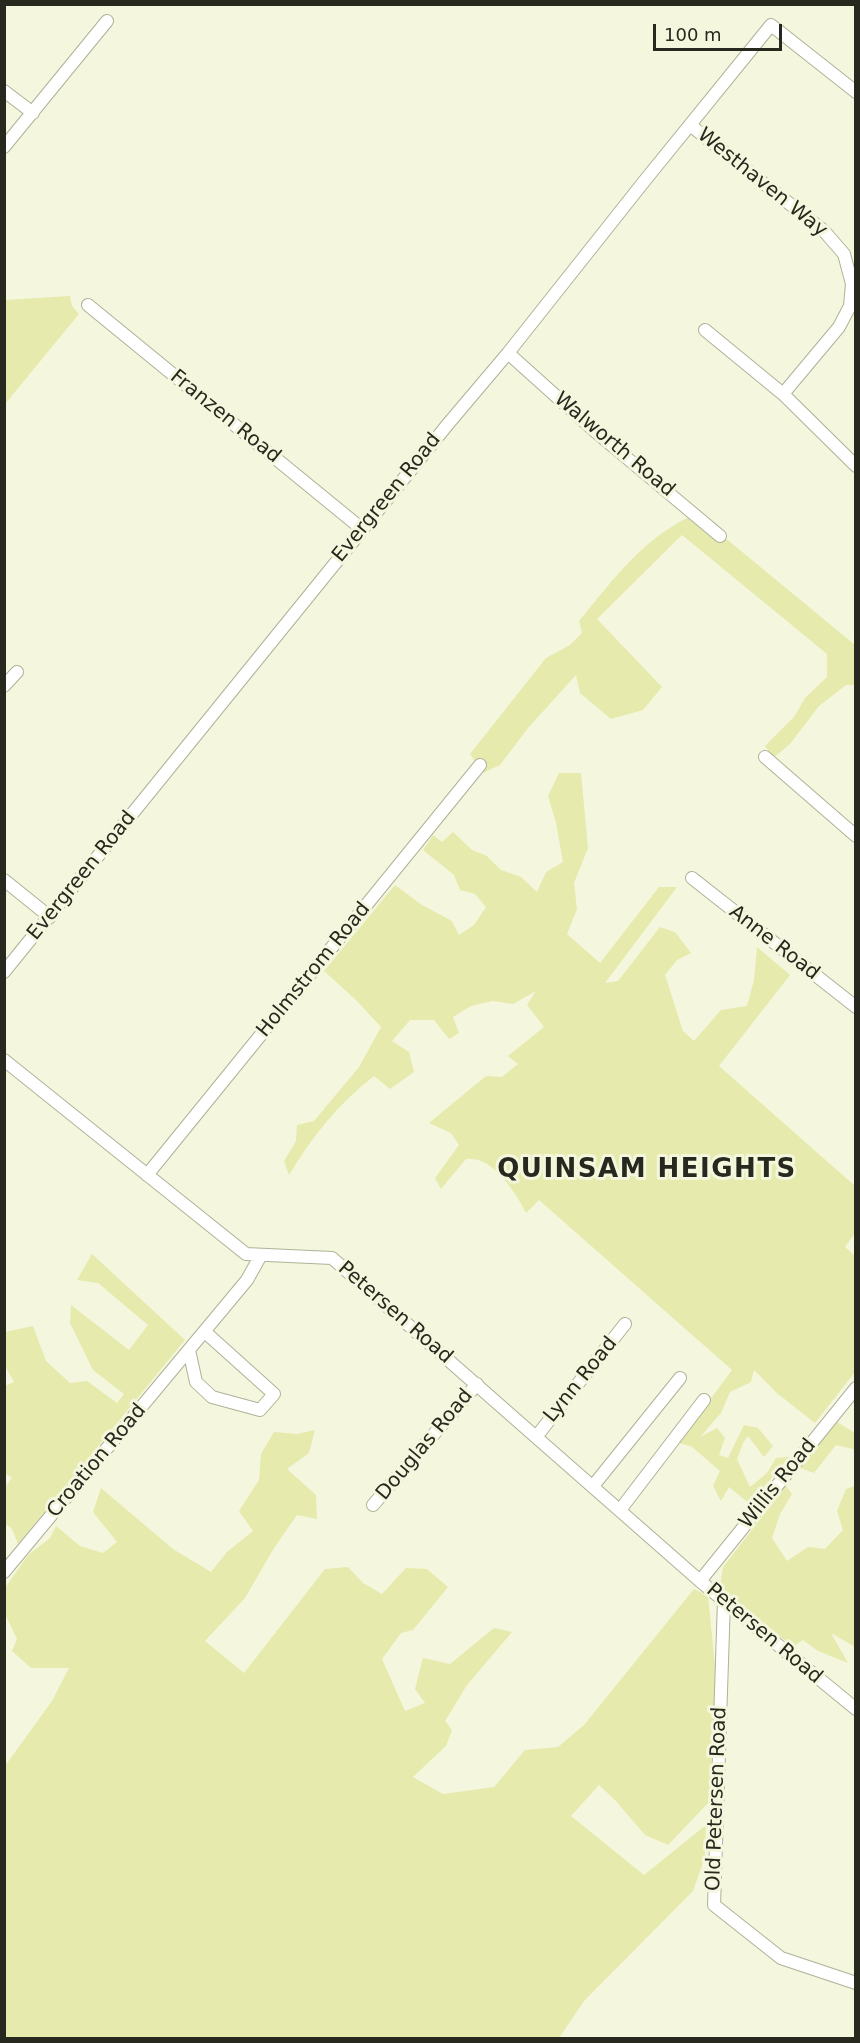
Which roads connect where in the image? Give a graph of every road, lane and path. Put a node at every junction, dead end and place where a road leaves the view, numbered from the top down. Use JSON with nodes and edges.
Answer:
{"nodes":[{"id":1,"x":108,"y":21,"type":"dead end"},
{"id":2,"x":4,"y":91,"type":"edge"},
{"id":3,"x":855,"y":92,"type":"edge"},
{"id":4,"x":33,"y":113,"type":"junction"},
{"id":5,"x":690,"y":125,"type":"junction"},
{"id":6,"x":4,"y":147,"type":"edge"},
{"id":7,"x":88,"y":304,"type":"dead end"},
{"id":8,"x":705,"y":330,"type":"dead end"},
{"id":9,"x":508,"y":353,"type":"junction"},
{"id":10,"x":783,"y":394,"type":"junction"},
{"id":11,"x":855,"y":466,"type":"edge"},
{"id":12,"x":362,"y":529,"type":"junction"},
{"id":13,"x":720,"y":536,"type":"dead end"},
{"id":14,"x":17,"y":672,"type":"dead end"},
{"id":15,"x":4,"y":686,"type":"edge"},
{"id":16,"x":765,"y":757,"type":"dead end"},
{"id":17,"x":480,"y":765,"type":"dead end"},
{"id":18,"x":855,"y":836,"type":"edge"},
{"id":19,"x":692,"y":878,"type":"dead end"},
{"id":20,"x":4,"y":880,"type":"edge"},
{"id":21,"x":50,"y":917,"type":"junction"},
{"id":22,"x":4,"y":972,"type":"edge"},
{"id":23,"x":855,"y":1007,"type":"edge"},
{"id":24,"x":4,"y":1060,"type":"edge"},
{"id":25,"x":147,"y":1175,"type":"junction"},
{"id":26,"x":261,"y":1255,"type":"junction"},
{"id":27,"x":626,"y":1324,"type":"dead end"},
{"id":28,"x":205,"y":1332,"type":"junction"},
{"id":29,"x":189,"y":1350,"type":"junction"},
{"id":30,"x":680,"y":1378,"type":"dead end"},
{"id":31,"x":477,"y":1384,"type":"junction"},
{"id":32,"x":855,"y":1388,"type":"edge"},
{"id":33,"x":704,"y":1400,"type":"dead end"},
{"id":34,"x":536,"y":1437,"type":"junction"},
{"id":35,"x":593,"y":1486,"type":"junction"},
{"id":36,"x":373,"y":1505,"type":"dead end"},
{"id":37,"x":620,"y":1510,"type":"junction"},
{"id":38,"x":4,"y":1572,"type":"edge"},
{"id":39,"x":700,"y":1581,"type":"junction"},
{"id":40,"x":724,"y":1600,"type":"junction"},
{"id":41,"x":855,"y":1709,"type":"edge"},
{"id":42,"x":855,"y":1983,"type":"edge"}],
"edges":[{"from":1,"to":4,"type":"street"},
{"from":2,"to":4,"type":"street"},
{"from":3,"to":5,"type":"street","name":"Evergreen Road"},
{"from":4,"to":6,"type":"street"},
{"from":5,"to":9,"type":"street","name":"Evergreen Road"},
{"from":5,"to":10,"type":"street","name":"Westhaven Way"},
{"from":7,"to":12,"type":"street","name":"Franzen Road"},
{"from":8,"to":10,"type":"street"},
{"from":9,"to":12,"type":"street","name":"Evergreen Road"},
{"from":9,"to":13,"type":"street","name":"Walworth Road"},
{"from":10,"to":11,"type":"street"},
{"from":12,"to":21,"type":"street","name":"Evergreen Road"},
{"from":14,"to":15,"type":"street"},
{"from":16,"to":18,"type":"street"},
{"from":17,"to":25,"type":"street","name":"Holmstrom Road"},
{"from":19,"to":23,"type":"street","name":"Anne Road"},
{"from":20,"to":21,"type":"street"},
{"from":21,"to":22,"type":"street","name":"Evergreen Road"},
{"from":24,"to":25,"type":"street","name":"Petersen Road"},
{"from":25,"to":26,"type":"street","name":"Petersen Road"},
{"from":26,"to":28,"type":"street","name":"Croation Road"},
{"from":26,"to":31,"type":"street","name":"Petersen Road"},
{"from":27,"to":34,"type":"street","name":"Lynn Road"},
{"from":28,"to":29,"type":"street","name":"Croation Road"},
{"from":28,"to":29,"type":"street"},
{"from":29,"to":38,"type":"street","name":"Croation Road"},
{"from":30,"to":35,"type":"street"},
{"from":31,"to":34,"type":"street","name":"Petersen Road"},
{"from":31,"to":36,"type":"street","name":"Douglas Road"},
{"from":32,"to":39,"type":"street","name":"Willis Road"},
{"from":33,"to":37,"type":"street"},
{"from":34,"to":35,"type":"street","name":"Petersen Road"},
{"from":35,"to":37,"type":"street","name":"Petersen Road"},
{"from":37,"to":39,"type":"street","name":"Petersen Road"},
{"from":39,"to":40,"type":"street","name":"Petersen Road"},
{"from":40,"to":41,"type":"street","name":"Petersen Road"},
{"from":40,"to":42,"type":"street","name":"Old Petersen Road"}]}
